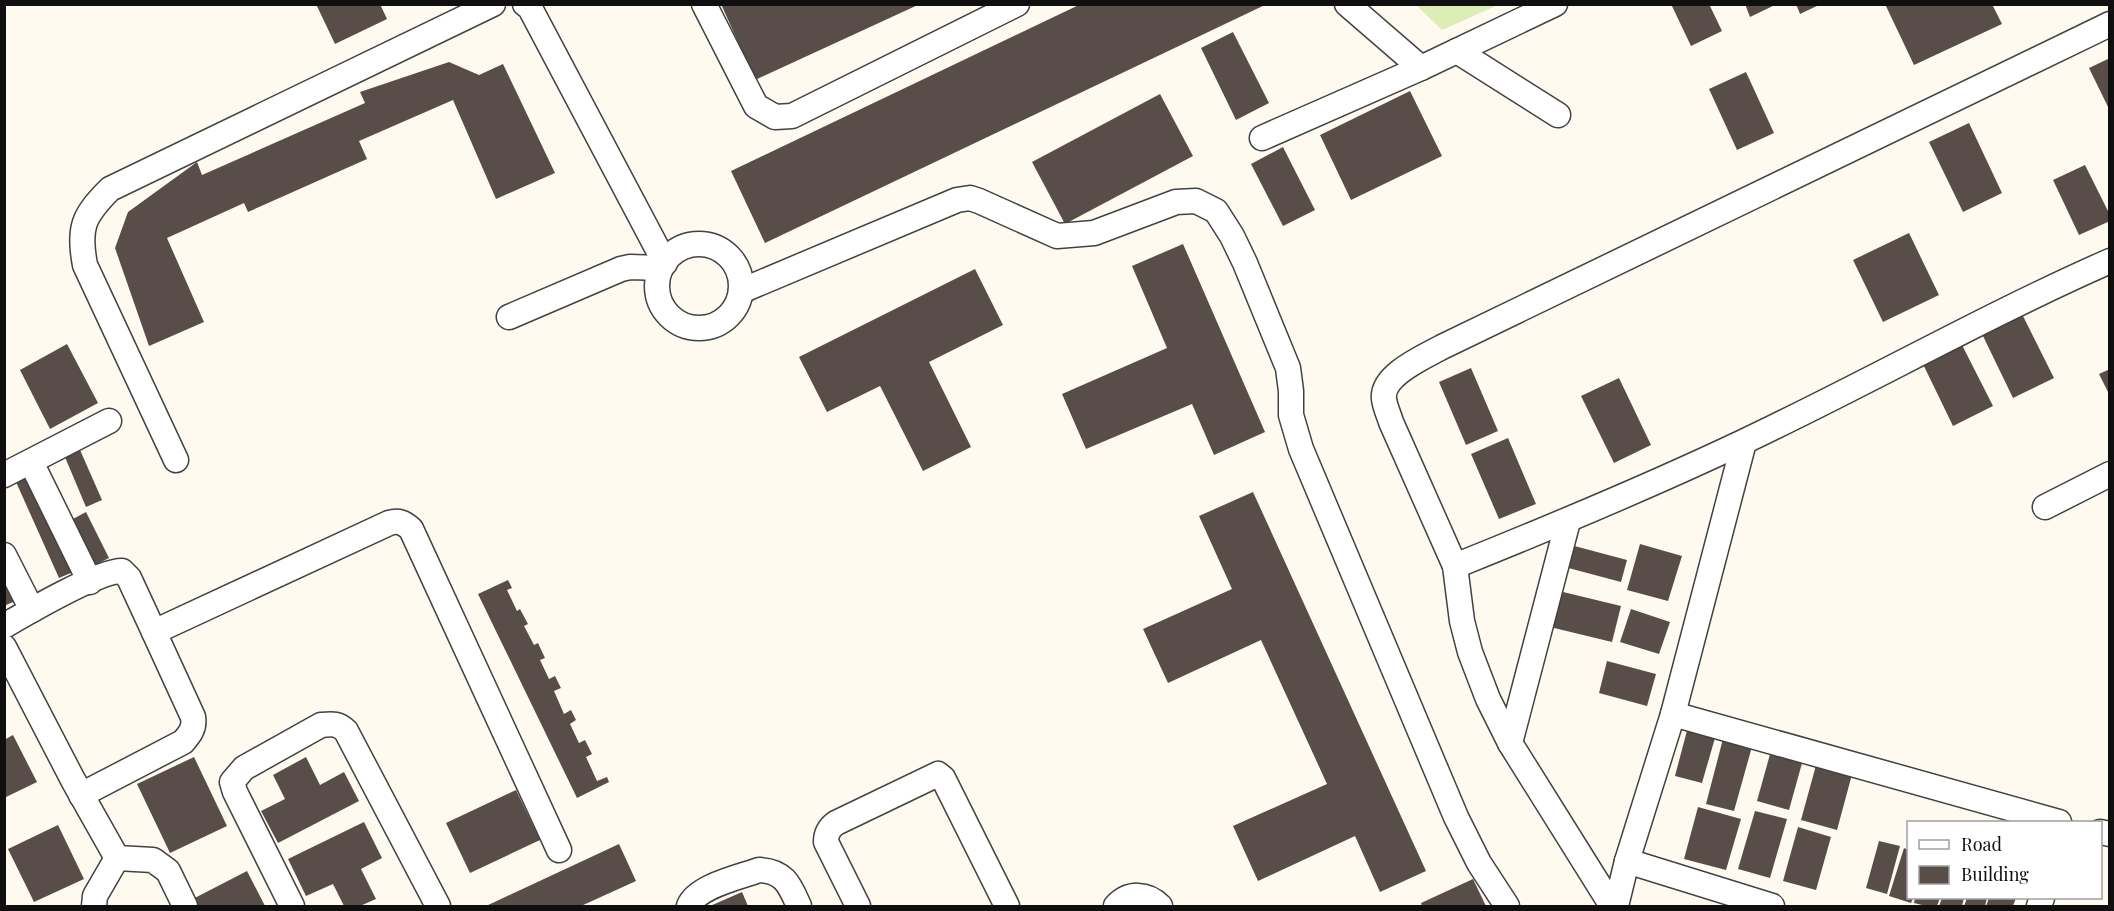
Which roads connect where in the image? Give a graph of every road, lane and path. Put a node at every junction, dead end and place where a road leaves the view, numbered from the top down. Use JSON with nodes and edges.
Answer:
{"nodes":[{"id":1,"x":493,"y":4,"type":"edge"},
{"id":2,"x":525,"y":4,"type":"edge"},
{"id":3,"x":704,"y":4,"type":"edge"},
{"id":4,"x":1017,"y":4,"type":"edge"},
{"id":5,"x":1347,"y":4,"type":"edge"},
{"id":6,"x":1541,"y":7,"type":"edge"},
{"id":7,"x":2109,"y":24,"type":"edge"},
{"id":8,"x":1457,"y":51,"type":"junction"},
{"id":9,"x":1421,"y":68,"type":"junction"},
{"id":10,"x":1558,"y":115,"type":"dead end"},
{"id":11,"x":1262,"y":138,"type":"dead end"},
{"id":12,"x":2109,"y":261,"type":"edge"},
{"id":13,"x":661,"y":271,"type":"junction"},
{"id":14,"x":741,"y":291,"type":"junction"},
{"id":15,"x":513,"y":324,"type":"dead end"},
{"id":16,"x":109,"y":421,"type":"dead end"},
{"id":17,"x":1744,"y":442,"type":"junction"},
{"id":18,"x":176,"y":460,"type":"dead end"},
{"id":19,"x":31,"y":462,"type":"junction"},
{"id":20,"x":2109,"y":474,"type":"edge"},
{"id":21,"x":4,"y":475,"type":"edge"},
{"id":22,"x":2045,"y":507,"type":"dead end"},
{"id":23,"x":1568,"y":520,"type":"junction"},
{"id":24,"x":4,"y":555,"type":"edge"},
{"id":25,"x":1455,"y":566,"type":"junction"},
{"id":26,"x":90,"y":582,"type":"junction"},
{"id":27,"x":32,"y":610,"type":"junction"},
{"id":28,"x":4,"y":626,"type":"edge"},
{"id":29,"x":154,"y":632,"type":"junction"},
{"id":30,"x":4,"y":647,"type":"edge"},
{"id":31,"x":1673,"y":714,"type":"junction"},
{"id":32,"x":1510,"y":743,"type":"junction"},
{"id":33,"x":81,"y":795,"type":"junction"},
{"id":34,"x":2055,"y":821,"type":"edge"},
{"id":35,"x":560,"y":850,"type":"dead end"},
{"id":36,"x":117,"y":858,"type":"junction"},
{"id":37,"x":1627,"y":861,"type":"junction"},
{"id":38,"x":94,"y":906,"type":"edge"},
{"id":39,"x":185,"y":906,"type":"edge"},
{"id":40,"x":292,"y":906,"type":"edge"},
{"id":41,"x":438,"y":906,"type":"edge"},
{"id":42,"x":689,"y":906,"type":"edge"},
{"id":43,"x":799,"y":906,"type":"edge"},
{"id":44,"x":858,"y":906,"type":"edge"},
{"id":45,"x":1006,"y":906,"type":"edge"},
{"id":46,"x":1116,"y":906,"type":"edge"},
{"id":47,"x":1160,"y":906,"type":"edge"},
{"id":48,"x":1507,"y":906,"type":"edge"},
{"id":49,"x":1614,"y":906,"type":"edge"},
{"id":50,"x":1772,"y":906,"type":"edge"}],
"edges":[{"from":1,"to":18,"type":"street"},
{"from":2,"to":13,"type":"street"},
{"from":3,"to":4,"type":"street"},
{"from":5,"to":9,"type":"street"},
{"from":6,"to":8,"type":"street"},
{"from":7,"to":25,"type":"street"},
{"from":8,"to":9,"type":"street"},
{"from":8,"to":10,"type":"street"},
{"from":9,"to":11,"type":"street"},
{"from":12,"to":17,"type":"street"},
{"from":13,"to":14,"type":"street"},
{"from":13,"to":14,"type":"street"},
{"from":13,"to":15,"type":"street"},
{"from":14,"to":48,"type":"street"},
{"from":16,"to":19,"type":"street"},
{"from":17,"to":23,"type":"street"},
{"from":17,"to":31,"type":"street"},
{"from":19,"to":21,"type":"street"},
{"from":19,"to":26,"type":"street"},
{"from":20,"to":22,"type":"street"},
{"from":23,"to":25,"type":"street"},
{"from":23,"to":32,"type":"street"},
{"from":24,"to":27,"type":"street"},
{"from":25,"to":32,"type":"street"},
{"from":26,"to":27,"type":"street"},
{"from":26,"to":29,"type":"street"},
{"from":27,"to":28,"type":"street"},
{"from":29,"to":33,"type":"street"},
{"from":29,"to":35,"type":"street"},
{"from":30,"to":33,"type":"street"},
{"from":31,"to":34,"type":"street"},
{"from":31,"to":37,"type":"street"},
{"from":32,"to":49,"type":"street"},
{"from":33,"to":36,"type":"street"},
{"from":36,"to":38,"type":"street"},
{"from":36,"to":39,"type":"street"},
{"from":37,"to":49,"type":"street"},
{"from":37,"to":50,"type":"street"},
{"from":40,"to":41,"type":"street"},
{"from":42,"to":43,"type":"street"},
{"from":44,"to":45,"type":"street"},
{"from":46,"to":47,"type":"street"}]}
